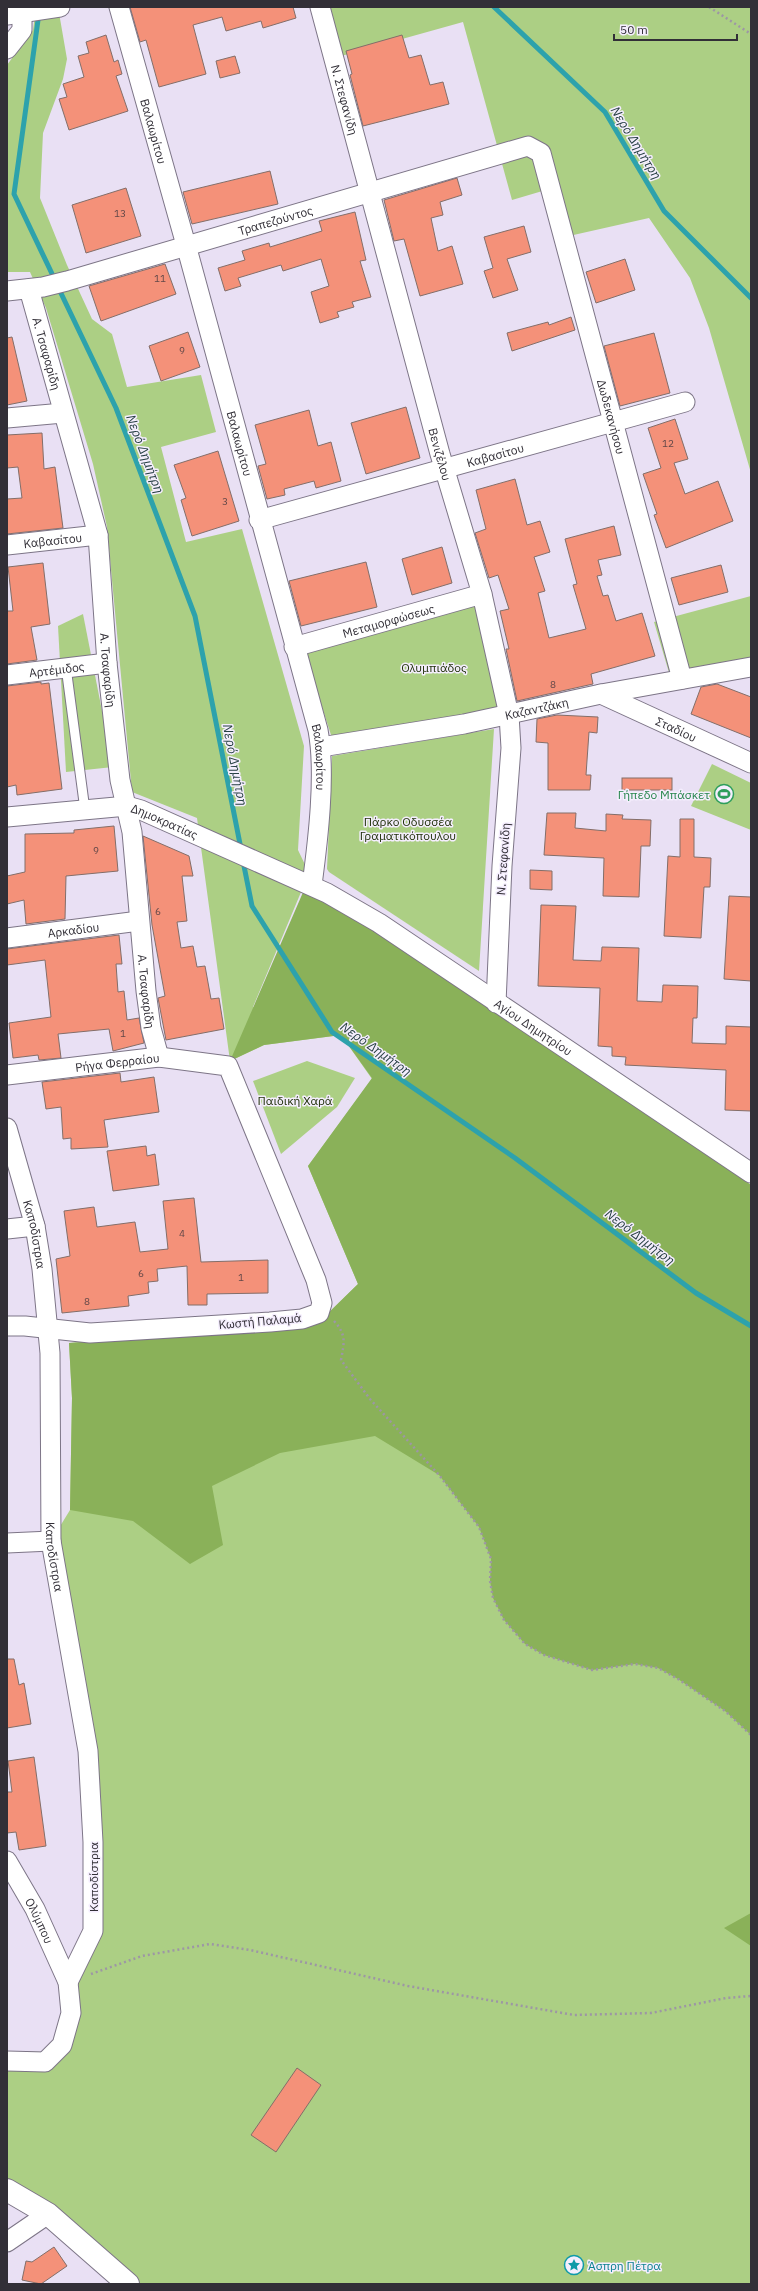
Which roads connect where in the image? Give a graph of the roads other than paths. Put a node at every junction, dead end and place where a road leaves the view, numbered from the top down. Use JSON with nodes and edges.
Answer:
{"nodes":[{"id":1,"x":119,"y":7,"type":"edge"},
{"id":2,"x":320,"y":7,"type":"edge"},
{"id":3,"x":34,"y":11,"type":"edge"},
{"id":4,"x":7,"y":49,"type":"edge"},
{"id":5,"x":541,"y":153,"type":"joint"},
{"id":6,"x":372,"y":193,"type":"junction"},
{"id":7,"x":186,"y":245,"type":"junction"},
{"id":8,"x":36,"y":288,"type":"junction"},
{"id":9,"x":7,"y":291,"type":"edge"},
{"id":10,"x":685,"y":402,"type":"dead end"},
{"id":11,"x":63,"y":413,"type":"junction"},
{"id":12,"x":7,"y":418,"type":"edge"},
{"id":13,"x":613,"y":422,"type":"junction"},
{"id":14,"x":445,"y":469,"type":"junction"},
{"id":15,"x":260,"y":520,"type":"junction"},
{"id":16,"x":98,"y":535,"type":"junction"},
{"id":17,"x":7,"y":544,"type":"edge"},
{"id":18,"x":482,"y":594,"type":"junction"},
{"id":19,"x":294,"y":647,"type":"junction"},
{"id":20,"x":107,"y":663,"type":"junction"},
{"id":21,"x":66,"y":667,"type":"junction"},
{"id":22,"x":751,"y":667,"type":"edge"},
{"id":23,"x":7,"y":675,"type":"edge"},
{"id":24,"x":682,"y":679,"type":"junction"},
{"id":25,"x":602,"y":694,"type":"junction"},
{"id":26,"x":509,"y":715,"type":"junction"},
{"id":27,"x":321,"y":747,"type":"junction"},
{"id":28,"x":751,"y":764,"type":"edge"},
{"id":29,"x":127,"y":806,"type":"junction"},
{"id":30,"x":86,"y":810,"type":"junction"},
{"id":31,"x":7,"y":817,"type":"edge"},
{"id":32,"x":312,"y":886,"type":"junction"},
{"id":33,"x":139,"y":921,"type":"junction"},
{"id":34,"x":7,"y":938,"type":"edge"},
{"id":35,"x":496,"y":1003,"type":"junction"},
{"id":36,"x":159,"y":1057,"type":"junction"},
{"id":37,"x":7,"y":1075,"type":"edge"},
{"id":38,"x":7,"y":1128,"type":"edge"},
{"id":39,"x":751,"y":1173,"type":"edge"},
{"id":40,"x":36,"y":1226,"type":"junction"},
{"id":41,"x":7,"y":1229,"type":"edge"},
{"id":42,"x":322,"y":1308,"type":"joint"},
{"id":43,"x":7,"y":1326,"type":"edge"},
{"id":44,"x":47,"y":1329,"type":"junction"},
{"id":45,"x":51,"y":1541,"type":"junction"},
{"id":46,"x":7,"y":1543,"type":"edge"},
{"id":47,"x":7,"y":1861,"type":"edge"},
{"id":48,"x":68,"y":1982,"type":"junction"},
{"id":49,"x":7,"y":2061,"type":"edge"},
{"id":50,"x":7,"y":2190,"type":"edge"},
{"id":51,"x":48,"y":2214,"type":"junction"},
{"id":52,"x":7,"y":2242,"type":"edge"},
{"id":53,"x":128,"y":2284,"type":"edge"}],
"edges":[{"from":1,"to":7,"type":"street","name":"Βαλαωρίτου"},
{"from":2,"to":6,"type":"street","name":"Ν. Στεφανίδη"},
{"from":3,"to":4,"type":"street"},
{"from":5,"to":6,"type":"street","name":"Τραπεζούντος"},
{"from":5,"to":13,"type":"street","name":"Δωδεκανήσου"},
{"from":6,"to":7,"type":"street","name":"Τραπεζούντος"},
{"from":6,"to":14,"type":"street","name":"Βενιζέλου"},
{"from":7,"to":8,"type":"street","name":"Τραπεζούντος"},
{"from":7,"to":15,"type":"street","name":"Βαλαωρίτου"},
{"from":8,"to":9,"type":"street","name":"Τραπεζούντος"},
{"from":8,"to":11,"type":"street","name":"Α. Τσαφαρίδη"},
{"from":10,"to":13,"type":"street","name":"Καβασίτου"},
{"from":11,"to":12,"type":"street"},
{"from":11,"to":16,"type":"street","name":"Α. Τσαφαρίδη"},
{"from":13,"to":14,"type":"street","name":"Καβασίτου"},
{"from":13,"to":24,"type":"street","name":"Δωδεκανήσου"},
{"from":14,"to":15,"type":"street","name":"Καβασίτου"},
{"from":14,"to":18,"type":"street","name":"Βενιζέλου"},
{"from":15,"to":19,"type":"street","name":"Βαλαωρίτου"},
{"from":16,"to":17,"type":"street","name":"Καβασίτου"},
{"from":16,"to":20,"type":"street","name":"Α. Τσαφαρίδη"},
{"from":18,"to":19,"type":"street","name":"Μεταμορφώσεως"},
{"from":18,"to":26,"type":"street","name":"Βενιζέλου"},
{"from":19,"to":27,"type":"street","name":"Βαλαωρίτου"},
{"from":20,"to":21,"type":"street","name":"Αρτέμιδος"},
{"from":20,"to":29,"type":"street","name":"Α. Τσαφαρίδη"},
{"from":21,"to":23,"type":"street","name":"Αρτέμιδος"},
{"from":21,"to":30,"type":"lane"},
{"from":22,"to":24,"type":"street","name":"Καζαντζάκη"},
{"from":24,"to":25,"type":"street","name":"Καζαντζάκη"},
{"from":25,"to":26,"type":"street","name":"Καζαντζάκη"},
{"from":25,"to":28,"type":"street","name":"Σταδίου"},
{"from":26,"to":27,"type":"street","name":"Καζαντζάκη"},
{"from":26,"to":35,"type":"street","name":"Ν. Στεφανίδη"},
{"from":27,"to":32,"type":"street","name":"Βαλαωρίτου"},
{"from":29,"to":30,"type":"street","name":"Δημοκρατίας"},
{"from":29,"to":32,"type":"street","name":"Δημοκρατίας"},
{"from":29,"to":33,"type":"street","name":"Α. Τσαφαρίδη"},
{"from":30,"to":31,"type":"street","name":"Δημοκρατίας"},
{"from":32,"to":35,"type":"street","name":"Αγίου Δημητρίου"},
{"from":33,"to":34,"type":"street","name":"Αρκαδίου"},
{"from":33,"to":36,"type":"street","name":"Α. Τσαφαρίδη"},
{"from":35,"to":39,"type":"street","name":"Αγίου Δημητρίου"},
{"from":36,"to":37,"type":"street","name":"Ρήγα Φερραίου"},
{"from":36,"to":42,"type":"street","name":"Ρήγα Φερραίου"},
{"from":38,"to":40,"type":"street","name":"Καποδίστρια"},
{"from":40,"to":41,"type":"street"},
{"from":40,"to":44,"type":"street","name":"Καποδίστρια"},
{"from":42,"to":44,"type":"street","name":"Κωστή Παλαμά"},
{"from":43,"to":44,"type":"street","name":"Κωστή Παλαμά"},
{"from":44,"to":45,"type":"street","name":"Καποδίστρια"},
{"from":45,"to":46,"type":"street"},
{"from":45,"to":48,"type":"street","name":"Καποδίστρια"},
{"from":47,"to":48,"type":"street","name":"Ολύμπου"},
{"from":48,"to":49,"type":"street"},
{"from":50,"to":51,"type":"main road"},
{"from":51,"to":52,"type":"street"},
{"from":51,"to":53,"type":"main road"}]}
